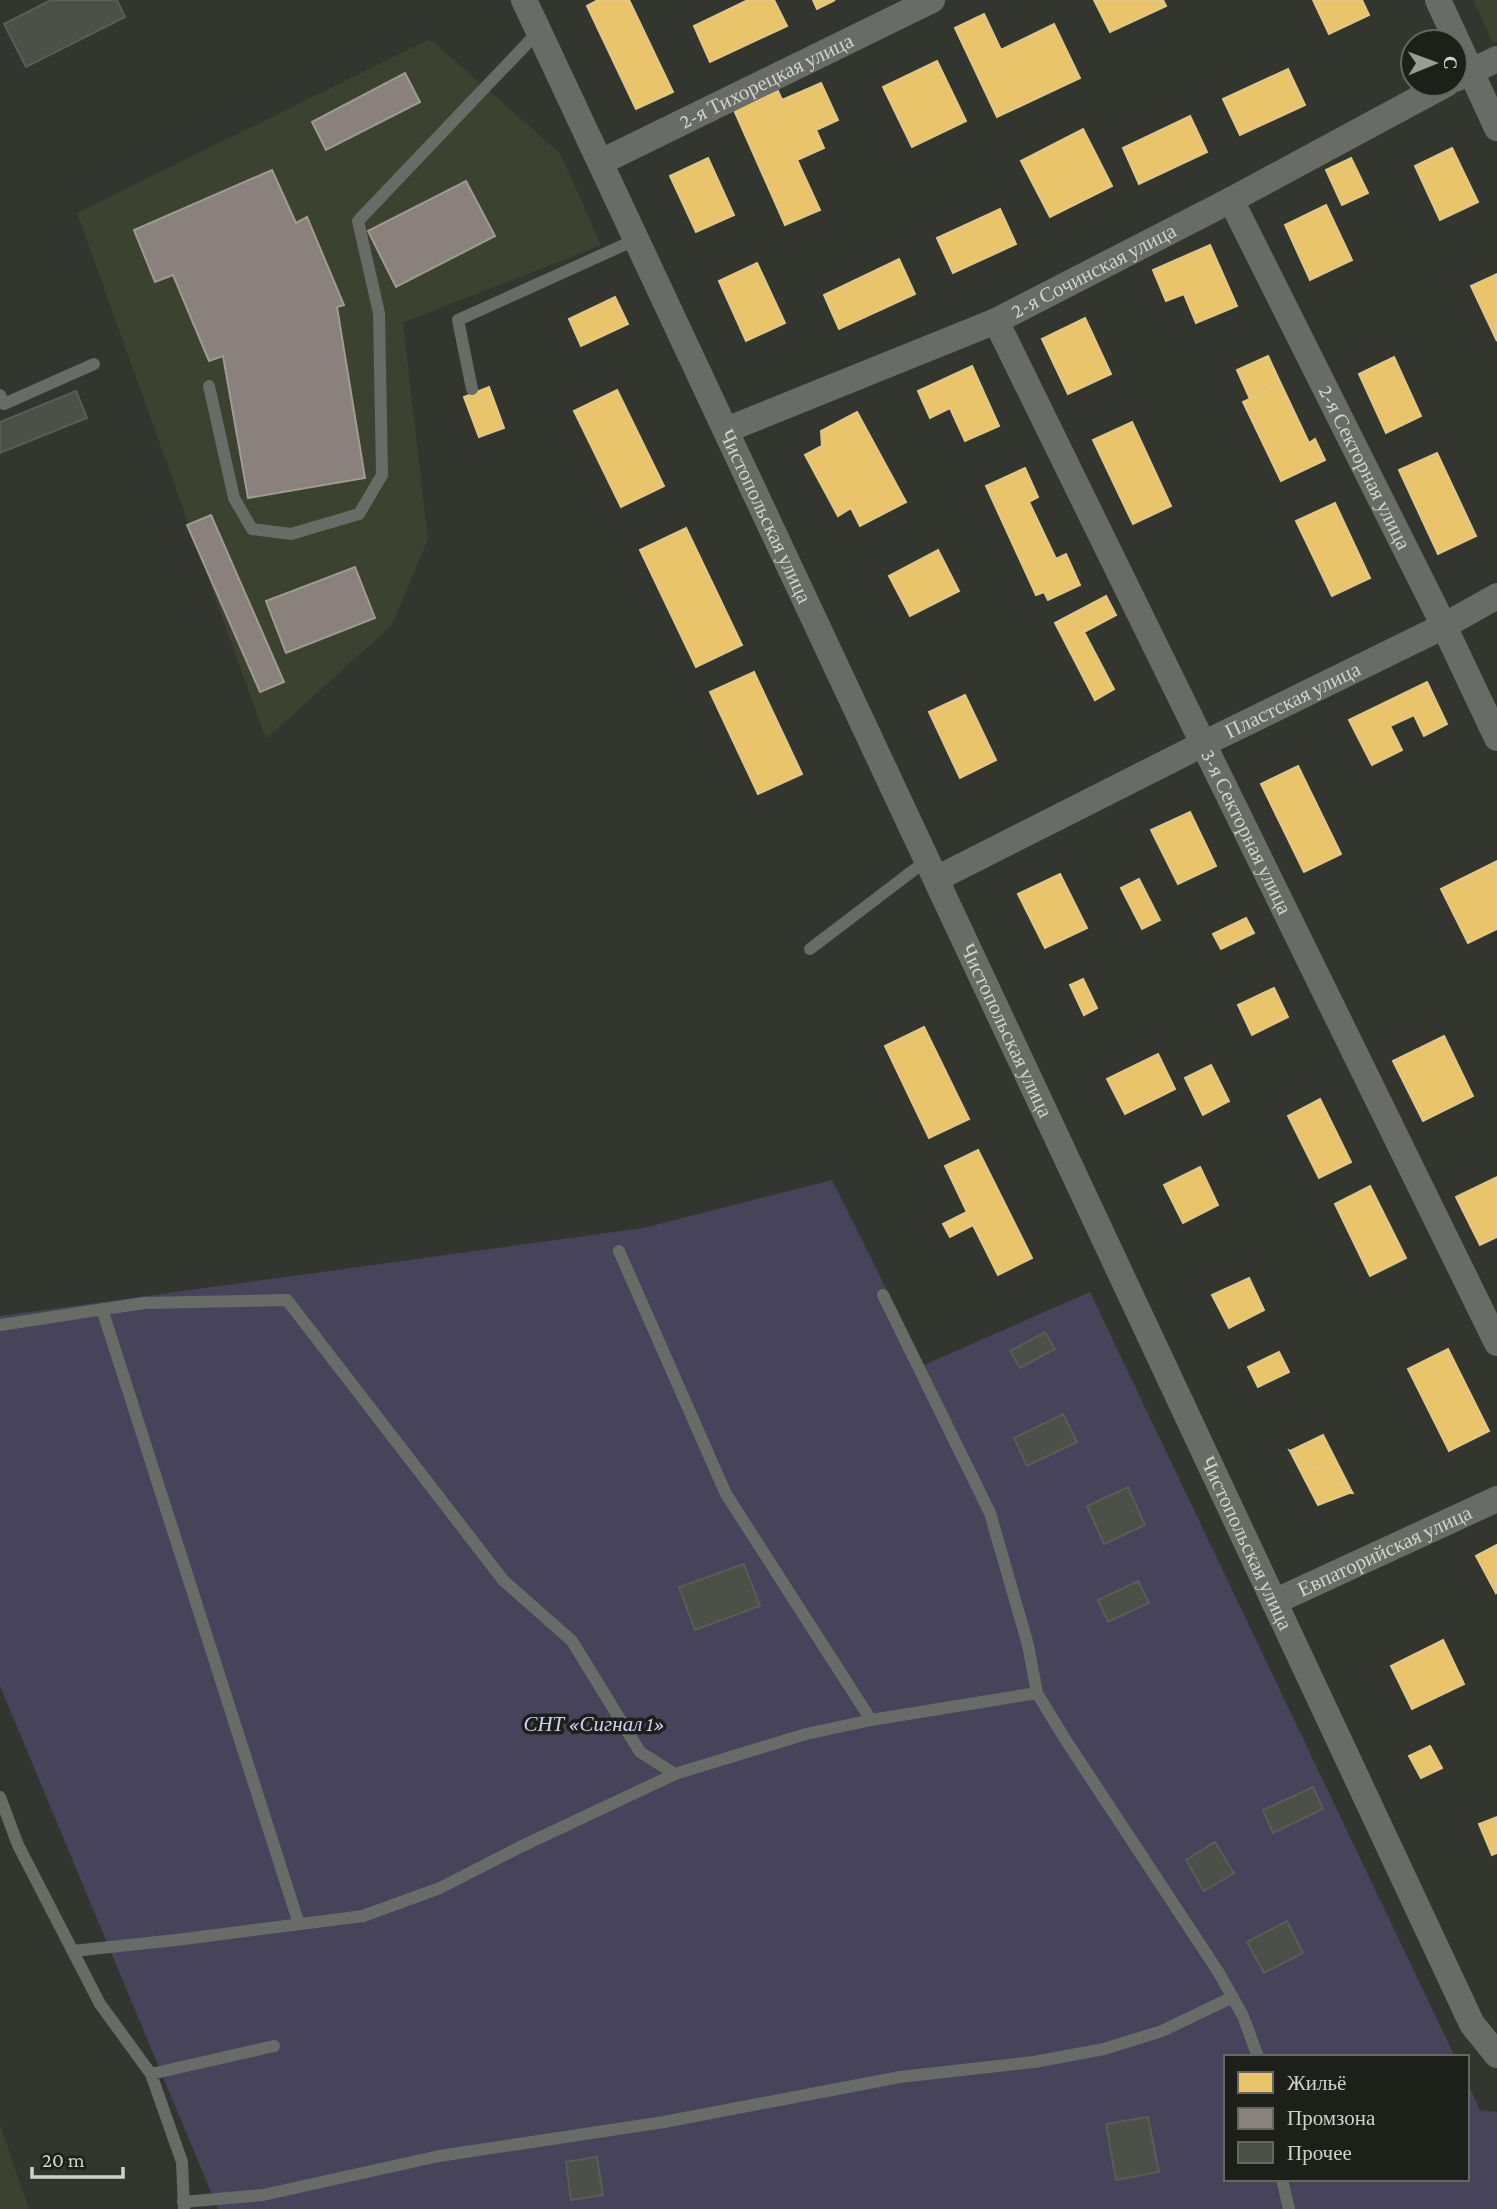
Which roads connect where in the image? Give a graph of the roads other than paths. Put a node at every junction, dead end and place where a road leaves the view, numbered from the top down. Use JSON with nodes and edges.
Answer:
{"nodes":[{"id":1,"x":524,"y":0,"type":"edge"},
{"id":2,"x":932,"y":0,"type":"edge"},
{"id":3,"x":1438,"y":0,"type":"edge"},
{"id":4,"x":1447,"y":28,"type":"edge"},
{"id":5,"x":538,"y":32,"type":"junction"},
{"id":6,"x":1497,"y":59,"type":"edge"},
{"id":7,"x":1469,"y":72,"type":"edge"},
{"id":8,"x":1469,"y":86,"type":"edge"},
{"id":9,"x":1420,"y":98,"type":"edge"},
{"id":10,"x":1497,"y":128,"type":"edge"},
{"id":11,"x":601,"y":162,"type":"junction"},
{"id":12,"x":1231,"y":200,"type":"junction"},
{"id":13,"x":637,"y":239,"type":"junction"},
{"id":14,"x":996,"y":321,"type":"junction"},
{"id":15,"x":94,"y":364,"type":"dead end"},
{"id":16,"x":209,"y":386,"type":"dead end"},
{"id":17,"x":472,"y":389,"type":"dead end"},
{"id":18,"x":0,"y":395,"type":"edge"},
{"id":19,"x":726,"y":430,"type":"junction"},
{"id":20,"x":1497,"y":596,"type":"edge"},
{"id":21,"x":1444,"y":626,"type":"junction"},
{"id":22,"x":1497,"y":738,"type":"edge"},
{"id":23,"x":1203,"y":744,"type":"junction"},
{"id":24,"x":932,"y":870,"type":"junction"},
{"id":25,"x":810,"y":949,"type":"dead end"},
{"id":26,"x":619,"y":1251,"type":"dead end"},
{"id":27,"x":883,"y":1295,"type":"dead end"},
{"id":28,"x":102,"y":1309,"type":"junction"},
{"id":29,"x":0,"y":1325,"type":"edge"},
{"id":30,"x":1497,"y":1343,"type":"edge"},
{"id":31,"x":1497,"y":1499,"type":"edge"},
{"id":32,"x":1274,"y":1602,"type":"junction"},
{"id":33,"x":1037,"y":1693,"type":"junction"},
{"id":34,"x":871,"y":1720,"type":"junction"},
{"id":35,"x":675,"y":1774,"type":"junction"},
{"id":36,"x":0,"y":1797,"type":"edge"},
{"id":37,"x":299,"y":1924,"type":"junction"},
{"id":38,"x":73,"y":1951,"type":"junction"},
{"id":39,"x":1233,"y":1997,"type":"junction"},
{"id":40,"x":274,"y":2046,"type":"dead end"},
{"id":41,"x":1257,"y":2055,"type":"edge"},
{"id":42,"x":1497,"y":2055,"type":"edge"},
{"id":43,"x":151,"y":2074,"type":"junction"},
{"id":44,"x":1282,"y":2181,"type":"edge"},
{"id":45,"x":184,"y":2205,"type":"edge"},
{"id":46,"x":1289,"y":2209,"type":"edge"}],
"edges":[{"from":1,"to":5,"type":"street","name":"Чистопольская улица"},
{"from":2,"to":11,"type":"street","name":"2-я Тихорецкая улица"},
{"from":3,"to":4,"type":"street"},
{"from":5,"to":11,"type":"street","name":"Чистопольская улица"},
{"from":5,"to":16,"type":"lane"},
{"from":6,"to":7,"type":"street"},
{"from":8,"to":10,"type":"street"},
{"from":9,"to":12,"type":"street","name":"2-я Сочинская улица"},
{"from":11,"to":13,"type":"street","name":"Чистопольская улица"},
{"from":12,"to":14,"type":"street","name":"2-я Сочинская улица"},
{"from":12,"to":21,"type":"street","name":"2-я Секторная улица"},
{"from":13,"to":17,"type":"lane"},
{"from":13,"to":19,"type":"street","name":"Чистопольская улица"},
{"from":14,"to":19,"type":"street","name":"2-я Сочинская улица"},
{"from":14,"to":23,"type":"street","name":"3-я Секторная улица"},
{"from":15,"to":18,"type":"lane"},
{"from":19,"to":24,"type":"street","name":"Чистопольская улица"},
{"from":20,"to":21,"type":"street","name":"Пластская улица"},
{"from":21,"to":22,"type":"street","name":"2-я Секторная улица"},
{"from":21,"to":23,"type":"street","name":"Пластская улица"},
{"from":23,"to":24,"type":"street","name":"Пластская улица"},
{"from":23,"to":30,"type":"street","name":"3-я Секторная улица"},
{"from":24,"to":25,"type":"lane"},
{"from":24,"to":32,"type":"street","name":"Чистопольская улица"},
{"from":26,"to":34,"type":"lane"},
{"from":27,"to":33,"type":"lane"},
{"from":28,"to":29,"type":"lane"},
{"from":28,"to":35,"type":"lane"},
{"from":28,"to":37,"type":"lane"},
{"from":31,"to":32,"type":"street","name":"Евпаторийская улица"},
{"from":32,"to":42,"type":"street","name":"Чистопольская улица"},
{"from":33,"to":34,"type":"lane"},
{"from":33,"to":39,"type":"lane"},
{"from":34,"to":35,"type":"lane"},
{"from":35,"to":37,"type":"lane"},
{"from":36,"to":38,"type":"lane"},
{"from":37,"to":38,"type":"lane"},
{"from":38,"to":43,"type":"lane"},
{"from":39,"to":41,"type":"lane"},
{"from":39,"to":45,"type":"lane"},
{"from":40,"to":43,"type":"lane"},
{"from":43,"to":45,"type":"lane"},
{"from":44,"to":46,"type":"lane"}]}
